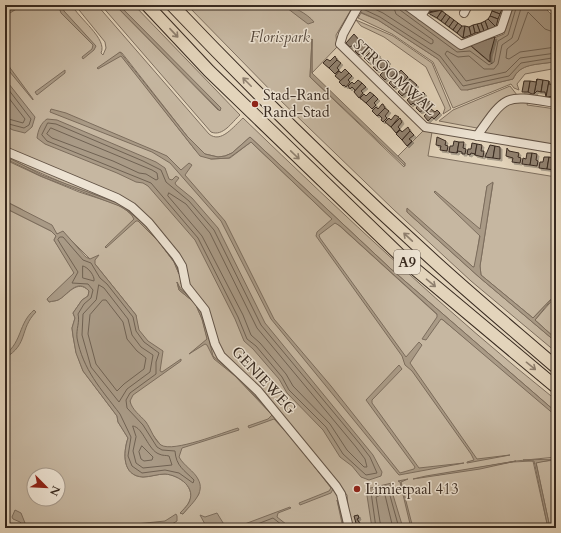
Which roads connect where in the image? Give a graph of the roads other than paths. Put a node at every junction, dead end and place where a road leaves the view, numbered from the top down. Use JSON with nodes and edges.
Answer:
{"nodes":[{"id":1,"x":147,"y":5,"type":"edge"},
{"id":2,"x":172,"y":5,"type":"edge"},
{"id":3,"x":359,"y":5,"type":"edge"},
{"id":4,"x":406,"y":5,"type":"edge"},
{"id":5,"x":428,"y":5,"type":"edge"},
{"id":6,"x":468,"y":5,"type":"edge"},
{"id":7,"x":509,"y":5,"type":"edge"},
{"id":8,"x":464,"y":13,"type":"dead end"},
{"id":9,"x":421,"y":16,"type":"junction"},
{"id":10,"x":556,"y":103,"type":"edge"},
{"id":11,"x":477,"y":136,"type":"junction"},
{"id":12,"x":556,"y":149,"type":"edge"},
{"id":13,"x":5,"y":151,"type":"edge"},
{"id":14,"x":500,"y":318,"type":"junction"},
{"id":15,"x":556,"y":356,"type":"edge"},
{"id":16,"x":556,"y":367,"type":"edge"},
{"id":17,"x":556,"y":387,"type":"edge"},
{"id":18,"x":349,"y":528,"type":"edge"}],
"edges":[{"from":1,"to":17,"type":"highway","number":"A9","one_way":true},
{"from":14,"to":2,"type":"highway","number":"A9","one_way":true},
{"from":3,"to":11,"type":"street","name":"STROOMWAL"},
{"from":4,"to":9,"type":"street"},
{"from":5,"to":9,"type":"street"},
{"from":6,"to":8,"type":"street"},
{"from":7,"to":9,"type":"street"},
{"from":10,"to":11,"type":"street"},
{"from":11,"to":12,"type":"street","name":"STROOMWAL"},
{"from":13,"to":18,"type":"street","name":"GENIEWEG"},
{"from":14,"to":15,"type":"highway","number":"A9"},
{"from":14,"to":16,"type":"highway","number":"A9"}]}
